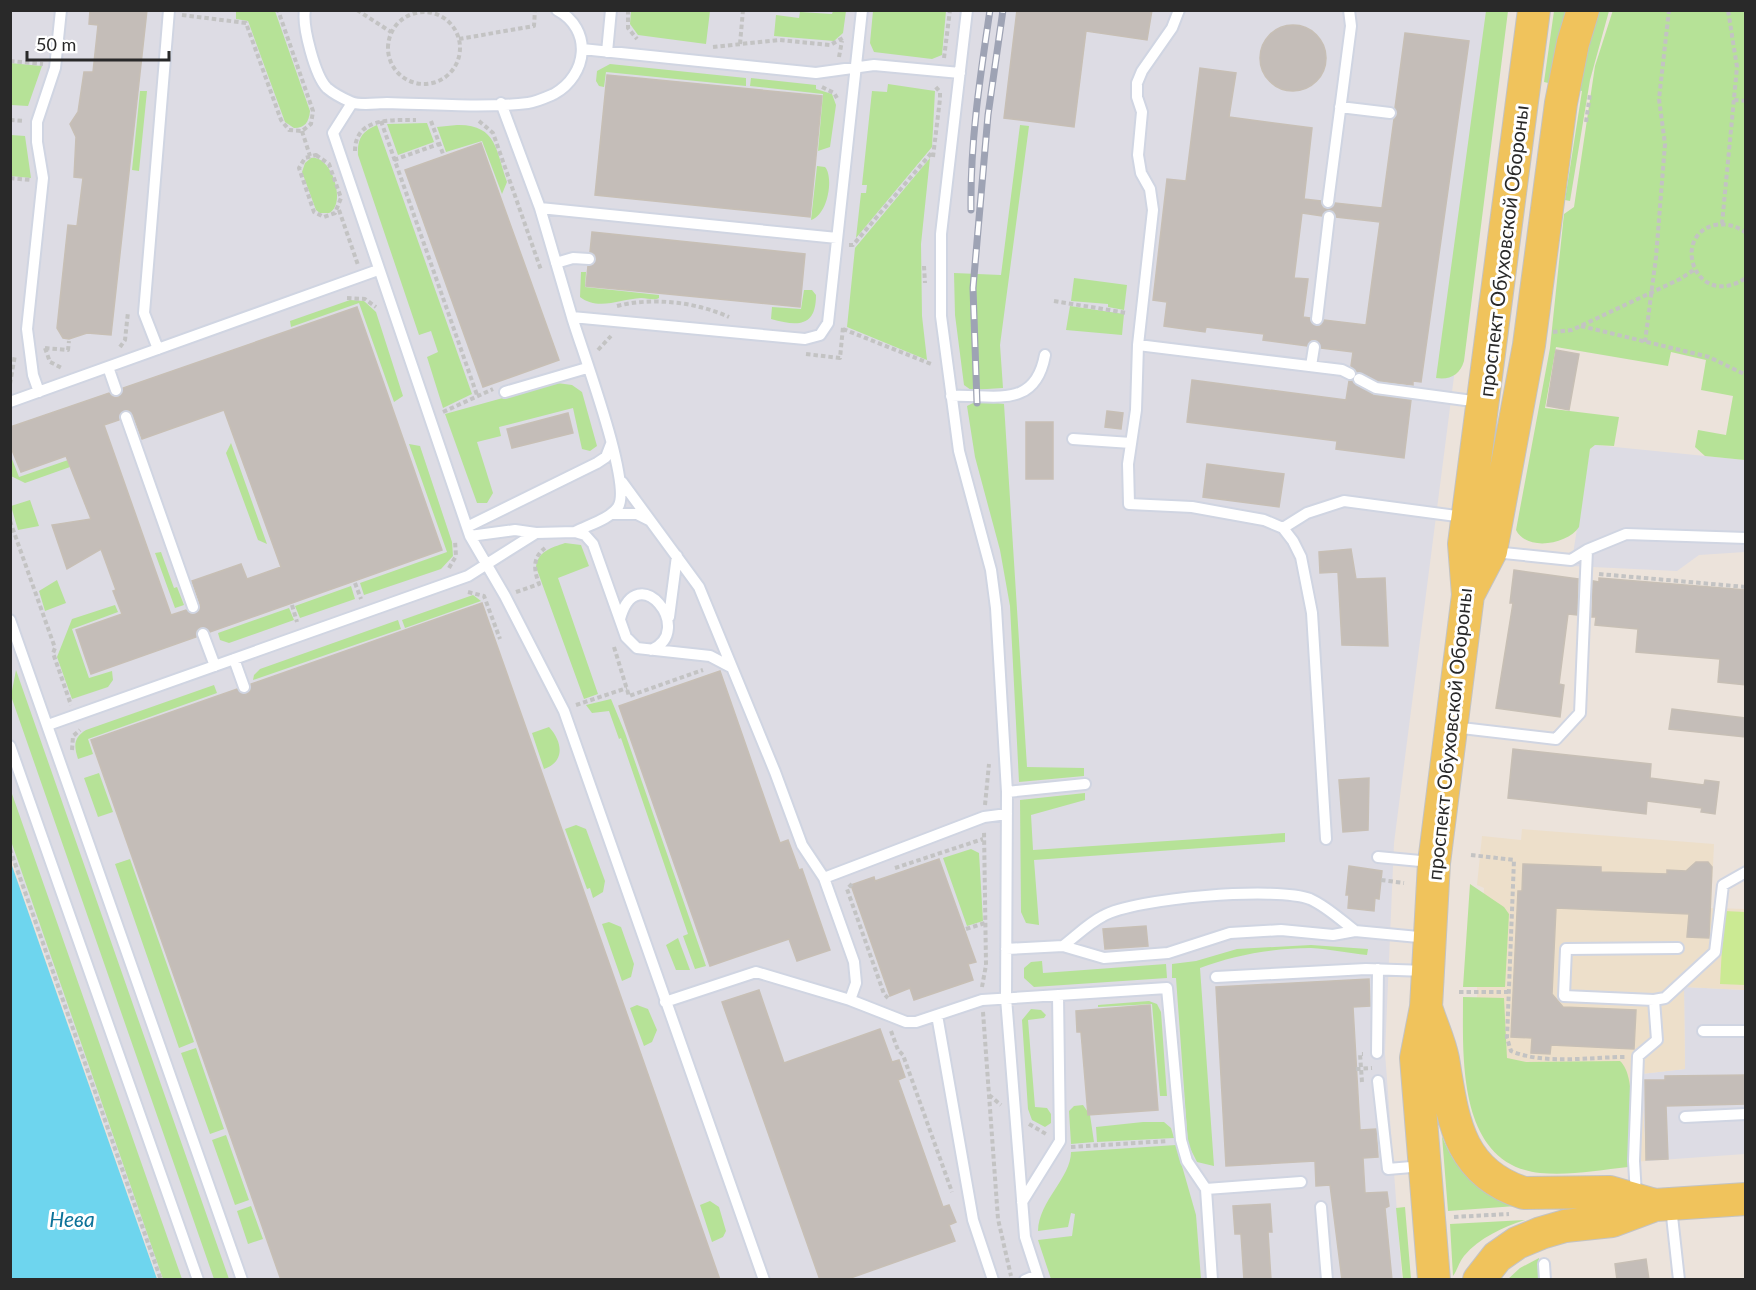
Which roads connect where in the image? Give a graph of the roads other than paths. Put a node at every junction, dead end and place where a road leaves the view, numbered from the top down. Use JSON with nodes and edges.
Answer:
{"nodes":[{"id":1,"x":61,"y":10,"type":"edge"},
{"id":2,"x":169,"y":10,"type":"edge"},
{"id":3,"x":305,"y":10,"type":"edge"},
{"id":4,"x":557,"y":10,"type":"edge"},
{"id":5,"x":611,"y":10,"type":"edge"},
{"id":6,"x":862,"y":10,"type":"edge"},
{"id":7,"x":967,"y":10,"type":"edge"},
{"id":8,"x":1179,"y":10,"type":"edge"},
{"id":9,"x":1349,"y":10,"type":"edge"},
{"id":10,"x":1534,"y":10,"type":"edge"},
{"id":11,"x":1583,"y":10,"type":"edge"},
{"id":12,"x":582,"y":49,"type":"junction"},
{"id":13,"x":607,"y":52,"type":"junction"},
{"id":14,"x":856,"y":67,"type":"junction"},
{"id":15,"x":960,"y":73,"type":"junction"},
{"id":16,"x":352,"y":103,"type":"junction"},
{"id":17,"x":501,"y":103,"type":"junction"},
{"id":18,"x":1340,"y":107,"type":"junction"},
{"id":19,"x":1390,"y":113,"type":"dead end"},
{"id":20,"x":1328,"y":202,"type":"dead end"},
{"id":21,"x":540,"y":208,"type":"junction"},
{"id":22,"x":1329,"y":217,"type":"dead end"},
{"id":23,"x":837,"y":241,"type":"junction"},
{"id":24,"x":589,"y":259,"type":"dead end"},
{"id":25,"x":556,"y":263,"type":"junction"},
{"id":26,"x":378,"y":270,"type":"junction"},
{"id":27,"x":572,"y":317,"type":"junction"},
{"id":28,"x":1317,"y":319,"type":"dead end"},
{"id":29,"x":1138,"y":345,"type":"junction"},
{"id":30,"x":1314,"y":347,"type":"dead end"},
{"id":31,"x":158,"y":349,"type":"junction"},
{"id":32,"x":1045,"y":355,"type":"dead end"},
{"id":33,"x":1311,"y":366,"type":"junction"},
{"id":34,"x":108,"y":367,"type":"junction"},
{"id":35,"x":587,"y":368,"type":"junction"},
{"id":36,"x":116,"y":390,"type":"dead end"},
{"id":37,"x":501,"y":390,"type":"road end"},
{"id":38,"x":39,"y":392,"type":"junction"},
{"id":39,"x":951,"y":396,"type":"junction"},
{"id":40,"x":10,"y":402,"type":"edge"},
{"id":41,"x":1483,"y":402,"type":"junction"},
{"id":42,"x":126,"y":417,"type":"dead end"},
{"id":43,"x":1073,"y":439,"type":"dead end"},
{"id":44,"x":1131,"y":443,"type":"junction"},
{"id":45,"x":612,"y":444,"type":"junction"},
{"id":46,"x":622,"y":482,"type":"junction"},
{"id":47,"x":612,"y":514,"type":"junction"},
{"id":48,"x":1467,"y":518,"type":"junction"},
{"id":49,"x":599,"y":520,"type":"junction"},
{"id":50,"x":650,"y":520,"type":"junction"},
{"id":51,"x":1282,"y":528,"type":"junction"},
{"id":52,"x":468,"y":532,"type":"junction"},
{"id":53,"x":575,"y":532,"type":"junction"},
{"id":54,"x":536,"y":533,"type":"junction"},
{"id":55,"x":1746,"y":538,"type":"edge"},
{"id":56,"x":593,"y":544,"type":"junction"},
{"id":57,"x":1587,"y":550,"type":"junction"},
{"id":58,"x":1491,"y":551,"type":"junction"},
{"id":59,"x":677,"y":556,"type":"junction"},
{"id":60,"x":486,"y":564,"type":"junction"},
{"id":61,"x":1468,"y":595,"type":"junction"},
{"id":62,"x":194,"y":607,"type":"dead end"},
{"id":63,"x":620,"y":619,"type":"junction"},
{"id":64,"x":10,"y":620,"type":"edge"},
{"id":65,"x":668,"y":624,"type":"junction"},
{"id":66,"x":203,"y":634,"type":"dead end"},
{"id":67,"x":650,"y":650,"type":"junction"},
{"id":68,"x":234,"y":659,"type":"junction"},
{"id":69,"x":214,"y":666,"type":"junction"},
{"id":70,"x":729,"y":666,"type":"junction"},
{"id":71,"x":244,"y":687,"type":"dead end"},
{"id":72,"x":48,"y":725,"type":"junction"},
{"id":73,"x":1450,"y":727,"type":"junction"},
{"id":74,"x":10,"y":746,"type":"edge"},
{"id":75,"x":1084,"y":784,"type":"dead end"},
{"id":76,"x":1006,"y":792,"type":"junction"},
{"id":77,"x":1007,"y":814,"type":"junction"},
{"id":78,"x":1326,"y":839,"type":"dead end"},
{"id":79,"x":1378,"y":857,"type":"dead end"},
{"id":80,"x":1434,"y":863,"type":"junction"},
{"id":81,"x":1746,"y":872,"type":"edge"},
{"id":82,"x":824,"y":878,"type":"junction"},
{"id":83,"x":1355,"y":931,"type":"junction"},
{"id":84,"x":1429,"y":938,"type":"junction"},
{"id":85,"x":1063,"y":946,"type":"junction"},
{"id":86,"x":1678,"y":948,"type":"dead end"},
{"id":87,"x":1006,"y":949,"type":"junction"},
{"id":88,"x":1378,"y":969,"type":"junction"},
{"id":89,"x":1427,"y":971,"type":"junction"},
{"id":90,"x":1216,"y":977,"type":"dead end"},
{"id":91,"x":1058,"y":995,"type":"junction"},
{"id":92,"x":1006,"y":999,"type":"junction"},
{"id":93,"x":850,"y":1000,"type":"junction"},
{"id":94,"x":1654,"y":1000,"type":"junction"},
{"id":95,"x":665,"y":1002,"type":"junction"},
{"id":96,"x":1426,"y":1007,"type":"junction"},
{"id":97,"x":937,"y":1015,"type":"junction"},
{"id":98,"x":1702,"y":1031,"type":"dead end"},
{"id":99,"x":1746,"y":1031,"type":"edge"},
{"id":100,"x":1377,"y":1053,"type":"road end"},
{"id":101,"x":1378,"y":1081,"type":"road end"},
{"id":102,"x":1746,"y":1114,"type":"edge"},
{"id":103,"x":1685,"y":1117,"type":"dead end"},
{"id":104,"x":1424,"y":1166,"type":"junction"},
{"id":105,"x":1301,"y":1182,"type":"dead end"},
{"id":106,"x":1206,"y":1189,"type":"junction"},
{"id":107,"x":1746,"y":1199,"type":"edge"},
{"id":108,"x":1022,"y":1202,"type":"junction"},
{"id":109,"x":1654,"y":1202,"type":"junction"},
{"id":110,"x":1321,"y":1208,"type":"dead end"},
{"id":111,"x":1544,"y":1264,"type":"dead end"},
{"id":112,"x":1488,"y":1268,"type":"edge"},
{"id":113,"x":1038,"y":1277,"type":"edge"},
{"id":114,"x":198,"y":1280,"type":"edge"},
{"id":115,"x":242,"y":1280,"type":"edge"},
{"id":116,"x":764,"y":1280,"type":"edge"},
{"id":117,"x":993,"y":1280,"type":"edge"},
{"id":118,"x":1025,"y":1280,"type":"edge"},
{"id":119,"x":1212,"y":1280,"type":"edge"},
{"id":120,"x":1327,"y":1280,"type":"edge"},
{"id":121,"x":1434,"y":1280,"type":"edge"},
{"id":122,"x":1545,"y":1280,"type":"edge"},
{"id":123,"x":1679,"y":1280,"type":"edge"}],
"edges":[{"from":1,"to":38,"type":"lane"},
{"from":2,"to":31,"type":"lane"},
{"from":3,"to":16,"type":"lane"},
{"from":4,"to":12,"type":"lane"},
{"from":5,"to":13,"type":"lane"},
{"from":6,"to":14,"type":"lane"},
{"from":7,"to":15,"type":"lane"},
{"from":8,"to":29,"type":"lane"},
{"from":9,"to":18,"type":"lane"},
{"from":10,"to":41,"type":"main road","name":"проспект Обуховской Обороны"},
{"from":11,"to":58,"type":"main road"},
{"from":12,"to":13,"type":"lane"},
{"from":12,"to":17,"type":"lane"},
{"from":13,"to":14,"type":"lane"},
{"from":14,"to":15,"type":"lane"},
{"from":14,"to":23,"type":"lane"},
{"from":15,"to":39,"type":"lane"},
{"from":16,"to":17,"type":"lane"},
{"from":16,"to":26,"type":"lane"},
{"from":17,"to":21,"type":"lane"},
{"from":18,"to":19,"type":"lane"},
{"from":18,"to":20,"type":"lane"},
{"from":21,"to":23,"type":"lane"},
{"from":21,"to":25,"type":"lane"},
{"from":22,"to":28,"type":"lane"},
{"from":23,"to":27,"type":"lane"},
{"from":24,"to":25,"type":"lane"},
{"from":25,"to":27,"type":"lane"},
{"from":26,"to":31,"type":"lane"},
{"from":26,"to":52,"type":"lane"},
{"from":27,"to":35,"type":"lane"},
{"from":29,"to":33,"type":"lane"},
{"from":29,"to":44,"type":"lane"},
{"from":30,"to":33,"type":"lane"},
{"from":31,"to":34,"type":"lane"},
{"from":32,"to":39,"type":"lane"},
{"from":33,"to":41,"type":"lane"},
{"from":34,"to":36,"type":"lane"},
{"from":34,"to":38,"type":"lane"},
{"from":35,"to":37,"type":"lane"},
{"from":35,"to":45,"type":"lane"},
{"from":38,"to":40,"type":"lane"},
{"from":39,"to":76,"type":"lane"},
{"from":41,"to":48,"type":"main road","name":"проспект Обуховской Обороны"},
{"from":42,"to":62,"type":"lane"},
{"from":43,"to":44,"type":"lane"},
{"from":44,"to":51,"type":"lane"},
{"from":45,"to":46,"type":"lane"},
{"from":45,"to":52,"type":"lane"},
{"from":46,"to":47,"type":"lane"},
{"from":46,"to":50,"type":"lane"},
{"from":47,"to":49,"type":"lane"},
{"from":47,"to":50,"type":"lane"},
{"from":48,"to":51,"type":"lane"},
{"from":48,"to":61,"type":"main road","name":"проспект Обуховской Обороны"},
{"from":49,"to":53,"type":"lane"},
{"from":49,"to":56,"type":"lane"},
{"from":50,"to":59,"type":"lane"},
{"from":51,"to":78,"type":"lane"},
{"from":52,"to":54,"type":"lane"},
{"from":52,"to":60,"type":"lane"},
{"from":53,"to":54,"type":"lane"},
{"from":53,"to":56,"type":"lane"},
{"from":54,"to":60,"type":"lane"},
{"from":55,"to":57,"type":"lane"},
{"from":56,"to":63,"type":"lane"},
{"from":57,"to":58,"type":"lane"},
{"from":57,"to":73,"type":"lane"},
{"from":58,"to":61,"type":"main road"},
{"from":59,"to":65,"type":"lane"},
{"from":59,"to":70,"type":"lane"},
{"from":60,"to":68,"type":"lane"},
{"from":60,"to":95,"type":"lane"},
{"from":61,"to":73,"type":"main road","name":"проспект Обуховской Обороны"},
{"from":63,"to":65,"type":"lane"},
{"from":63,"to":67,"type":"lane"},
{"from":64,"to":72,"type":"lane"},
{"from":65,"to":67,"type":"lane"},
{"from":66,"to":69,"type":"lane"},
{"from":67,"to":70,"type":"lane"},
{"from":68,"to":69,"type":"lane"},
{"from":68,"to":71,"type":"lane"},
{"from":69,"to":72,"type":"lane"},
{"from":70,"to":82,"type":"lane"},
{"from":72,"to":115,"type":"lane"},
{"from":73,"to":80,"type":"main road","name":"проспект Обуховской Обороны"},
{"from":74,"to":114,"type":"lane"},
{"from":75,"to":76,"type":"lane"},
{"from":76,"to":77,"type":"lane"},
{"from":77,"to":82,"type":"lane"},
{"from":77,"to":87,"type":"lane"},
{"from":79,"to":80,"type":"lane"},
{"from":80,"to":84,"type":"main road","name":"проспект Обуховской Обороны"},
{"from":81,"to":94,"type":"lane"},
{"from":82,"to":93,"type":"lane"},
{"from":83,"to":84,"type":"lane"},
{"from":83,"to":85,"type":"lane"},
{"from":83,"to":85,"type":"lane"},
{"from":84,"to":89,"type":"main road","name":"проспект Обуховской Обороны"},
{"from":85,"to":87,"type":"lane"},
{"from":86,"to":94,"type":"lane"},
{"from":87,"to":92,"type":"lane"},
{"from":88,"to":89,"type":"lane"},
{"from":88,"to":90,"type":"lane"},
{"from":88,"to":100,"type":"lane"},
{"from":89,"to":96,"type":"main road","name":"проспект Обуховской Обороны"},
{"from":91,"to":92,"type":"lane"},
{"from":91,"to":106,"type":"lane"},
{"from":91,"to":108,"type":"lane"},
{"from":92,"to":97,"type":"lane"},
{"from":92,"to":108,"type":"lane"},
{"from":93,"to":95,"type":"lane"},
{"from":93,"to":97,"type":"lane"},
{"from":94,"to":109,"type":"lane"},
{"from":95,"to":116,"type":"lane"},
{"from":96,"to":104,"type":"main road","name":"проспект Обуховской Обороны"},
{"from":96,"to":109,"type":"main road"},
{"from":97,"to":117,"type":"lane"},
{"from":98,"to":99,"type":"lane"},
{"from":101,"to":104,"type":"lane"},
{"from":102,"to":103,"type":"lane"},
{"from":104,"to":121,"type":"main road","name":"проспект Обуховской Обороны"},
{"from":105,"to":106,"type":"lane"},
{"from":106,"to":119,"type":"lane"},
{"from":107,"to":109,"type":"main road"},
{"from":108,"to":113,"type":"lane"},
{"from":109,"to":112,"type":"main road"},
{"from":109,"to":123,"type":"lane"},
{"from":110,"to":120,"type":"lane"},
{"from":111,"to":122,"type":"lane"},
{"from":113,"to":118,"type":"lane"}]}
